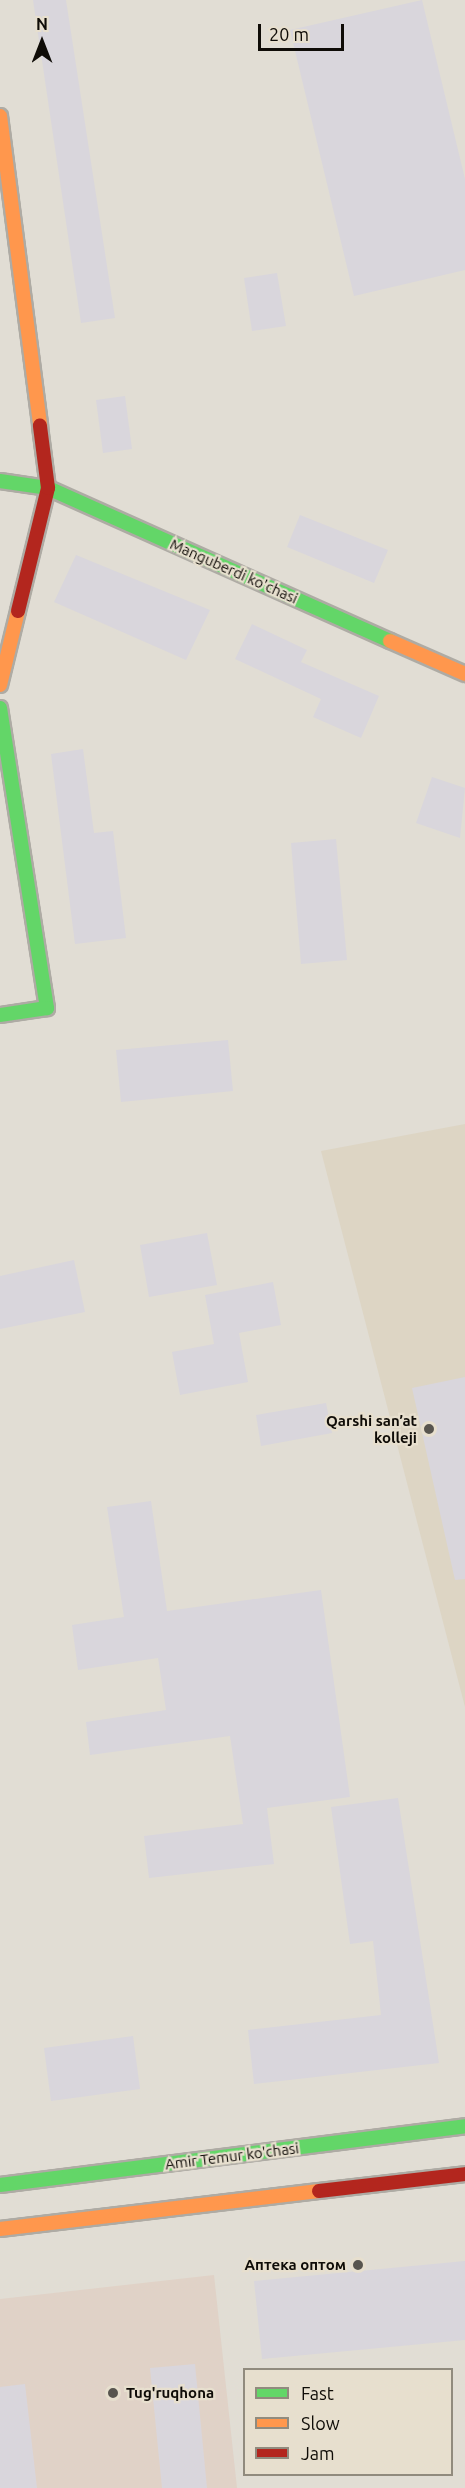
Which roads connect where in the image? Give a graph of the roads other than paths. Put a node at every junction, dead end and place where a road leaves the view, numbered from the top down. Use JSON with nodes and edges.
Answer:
{"nodes":[{"id":1,"x":0,"y":117,"type":"edge"},
{"id":2,"x":0,"y":481,"type":"edge"},
{"id":3,"x":48,"y":488,"type":"junction"},
{"id":4,"x":465,"y":674,"type":"edge"},
{"id":5,"x":0,"y":685,"type":"edge"},
{"id":6,"x":0,"y":708,"type":"edge"},
{"id":7,"x":0,"y":1015,"type":"edge"},
{"id":8,"x":465,"y":2126,"type":"edge"},
{"id":9,"x":465,"y":2174,"type":"edge"},
{"id":10,"x":0,"y":2185,"type":"edge"},
{"id":11,"x":0,"y":2229,"type":"edge"}],
"edges":[{"from":1,"to":3,"type":"street"},
{"from":2,"to":3,"type":"street","name":"Manguberdi ko'chasi"},
{"from":3,"to":4,"type":"street","name":"Manguberdi ko'chasi"},
{"from":3,"to":5,"type":"street"},
{"from":6,"to":7,"type":"street"},
{"from":8,"to":10,"type":"street","name":"Amir Temur ko'chasi"},
{"from":9,"to":11,"type":"street"}]}
